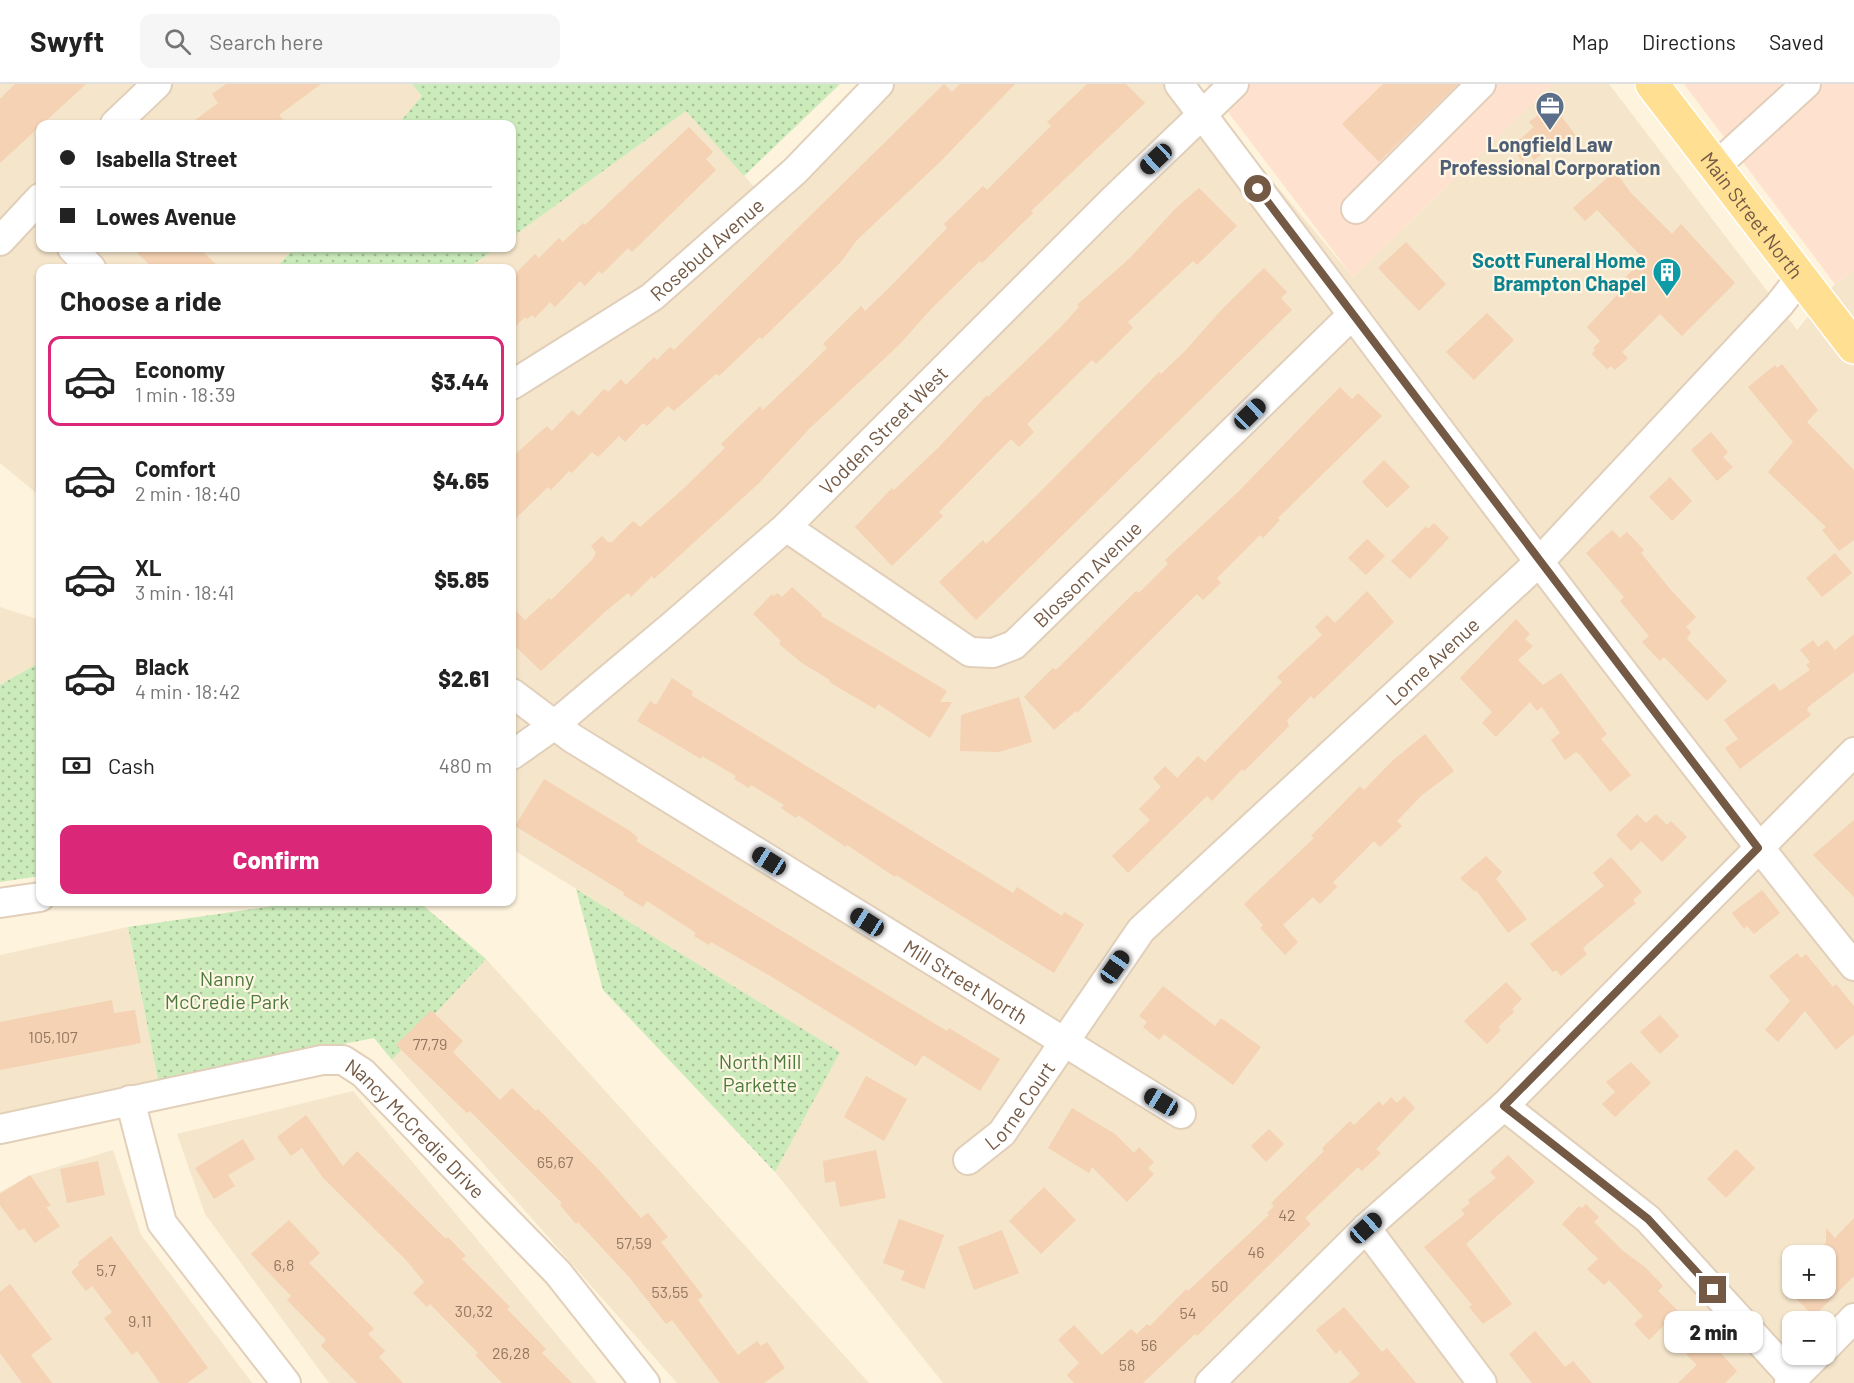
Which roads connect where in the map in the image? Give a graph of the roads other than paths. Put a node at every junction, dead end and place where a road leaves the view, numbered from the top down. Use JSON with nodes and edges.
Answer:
{"nodes":[{"id":1,"x":157,"y":84,"type":"edge"},
{"id":2,"x":879,"y":84,"type":"edge"},
{"id":3,"x":1179,"y":84,"type":"edge"},
{"id":4,"x":1234,"y":84,"type":"edge"},
{"id":5,"x":1481,"y":84,"type":"edge"},
{"id":6,"x":1652,"y":84,"type":"edge"},
{"id":7,"x":1806,"y":84,"type":"edge"},
{"id":8,"x":1202,"y":115,"type":"junction"},
{"id":9,"x":119,"y":120,"type":"edge"},
{"id":10,"x":1715,"y":167,"type":"junction"},
{"id":11,"x":36,"y":207,"type":"edge"},
{"id":12,"x":1356,"y":209,"type":"dead end"},
{"id":13,"x":0,"y":241,"type":"edge"},
{"id":14,"x":76,"y":252,"type":"edge"},
{"id":15,"x":87,"y":264,"type":"edge"},
{"id":16,"x":1801,"y":277,"type":"junction"},
{"id":17,"x":1352,"y":315,"type":"junction"},
{"id":18,"x":1854,"y":347,"type":"edge"},
{"id":19,"x":516,"y":382,"type":"edge"},
{"id":20,"x":786,"y":526,"type":"junction"},
{"id":21,"x":1539,"y":562,"type":"junction"},
{"id":22,"x":516,"y":696,"type":"edge"},
{"id":23,"x":553,"y":726,"type":"junction"},
{"id":24,"x":516,"y":752,"type":"edge"},
{"id":25,"x":1854,"y":752,"type":"edge"},
{"id":26,"x":1758,"y":848,"type":"junction"},
{"id":27,"x":36,"y":898,"type":"edge"},
{"id":28,"x":0,"y":903,"type":"edge"},
{"id":29,"x":1854,"y":966,"type":"edge"},
{"id":30,"x":1062,"y":1042,"type":"junction"},
{"id":31,"x":130,"y":1100,"type":"junction"},
{"id":32,"x":1504,"y":1106,"type":"junction"},
{"id":33,"x":1181,"y":1114,"type":"dead end"},
{"id":34,"x":0,"y":1129,"type":"edge"},
{"id":35,"x":968,"y":1160,"type":"dead end"},
{"id":36,"x":1366,"y":1228,"type":"junction"},
{"id":37,"x":1854,"y":1318,"type":"edge"},
{"id":38,"x":1836,"y":1337,"type":"edge"},
{"id":39,"x":1807,"y":1365,"type":"edge"},
{"id":40,"x":1791,"y":1381,"type":"edge"},
{"id":41,"x":286,"y":1383,"type":"edge"},
{"id":42,"x":645,"y":1383,"type":"edge"},
{"id":43,"x":1210,"y":1383,"type":"edge"},
{"id":44,"x":1482,"y":1383,"type":"edge"}],
"edges":[{"from":1,"to":9,"type":"street"},
{"from":2,"to":19,"type":"street","name":"Rosebud Avenue"},
{"from":3,"to":8,"type":"street"},
{"from":4,"to":8,"type":"street","name":"Vodden Street West"},
{"from":5,"to":12,"type":"street"},
{"from":6,"to":10,"type":"main road","name":"Main Street North"},
{"from":7,"to":10,"type":"street"},
{"from":8,"to":17,"type":"street"},
{"from":8,"to":20,"type":"street","name":"Vodden Street West"},
{"from":10,"to":16,"type":"main road","name":"Main Street North"},
{"from":11,"to":13,"type":"street"},
{"from":14,"to":15,"type":"street"},
{"from":16,"to":18,"type":"main road","name":"Main Street North"},
{"from":16,"to":21,"type":"street","name":"Lorne Avenue"},
{"from":17,"to":20,"type":"street","name":"Blossom Avenue"},
{"from":17,"to":21,"type":"street"},
{"from":20,"to":23,"type":"street","name":"Vodden Street West"},
{"from":21,"to":26,"type":"street"},
{"from":21,"to":30,"type":"street","name":"Lorne Avenue"},
{"from":22,"to":23,"type":"street","name":"Mill Street North"},
{"from":23,"to":24,"type":"street","name":"Vodden Street West"},
{"from":23,"to":30,"type":"street","name":"Mill Street North"},
{"from":25,"to":26,"type":"street"},
{"from":26,"to":29,"type":"street"},
{"from":26,"to":32,"type":"street"},
{"from":27,"to":28,"type":"street"},
{"from":30,"to":33,"type":"street","name":"Mill Street North"},
{"from":30,"to":35,"type":"street","name":"Lorne Court"},
{"from":31,"to":34,"type":"street","name":"Nancy McCredie Drive"},
{"from":31,"to":41,"type":"street"},
{"from":31,"to":42,"type":"street","name":"Nancy McCredie Drive"},
{"from":32,"to":36,"type":"street"},
{"from":32,"to":40,"type":"street"},
{"from":36,"to":43,"type":"street"},
{"from":36,"to":44,"type":"street"},
{"from":37,"to":38,"type":"street"},
{"from":39,"to":40,"type":"street"}]}
